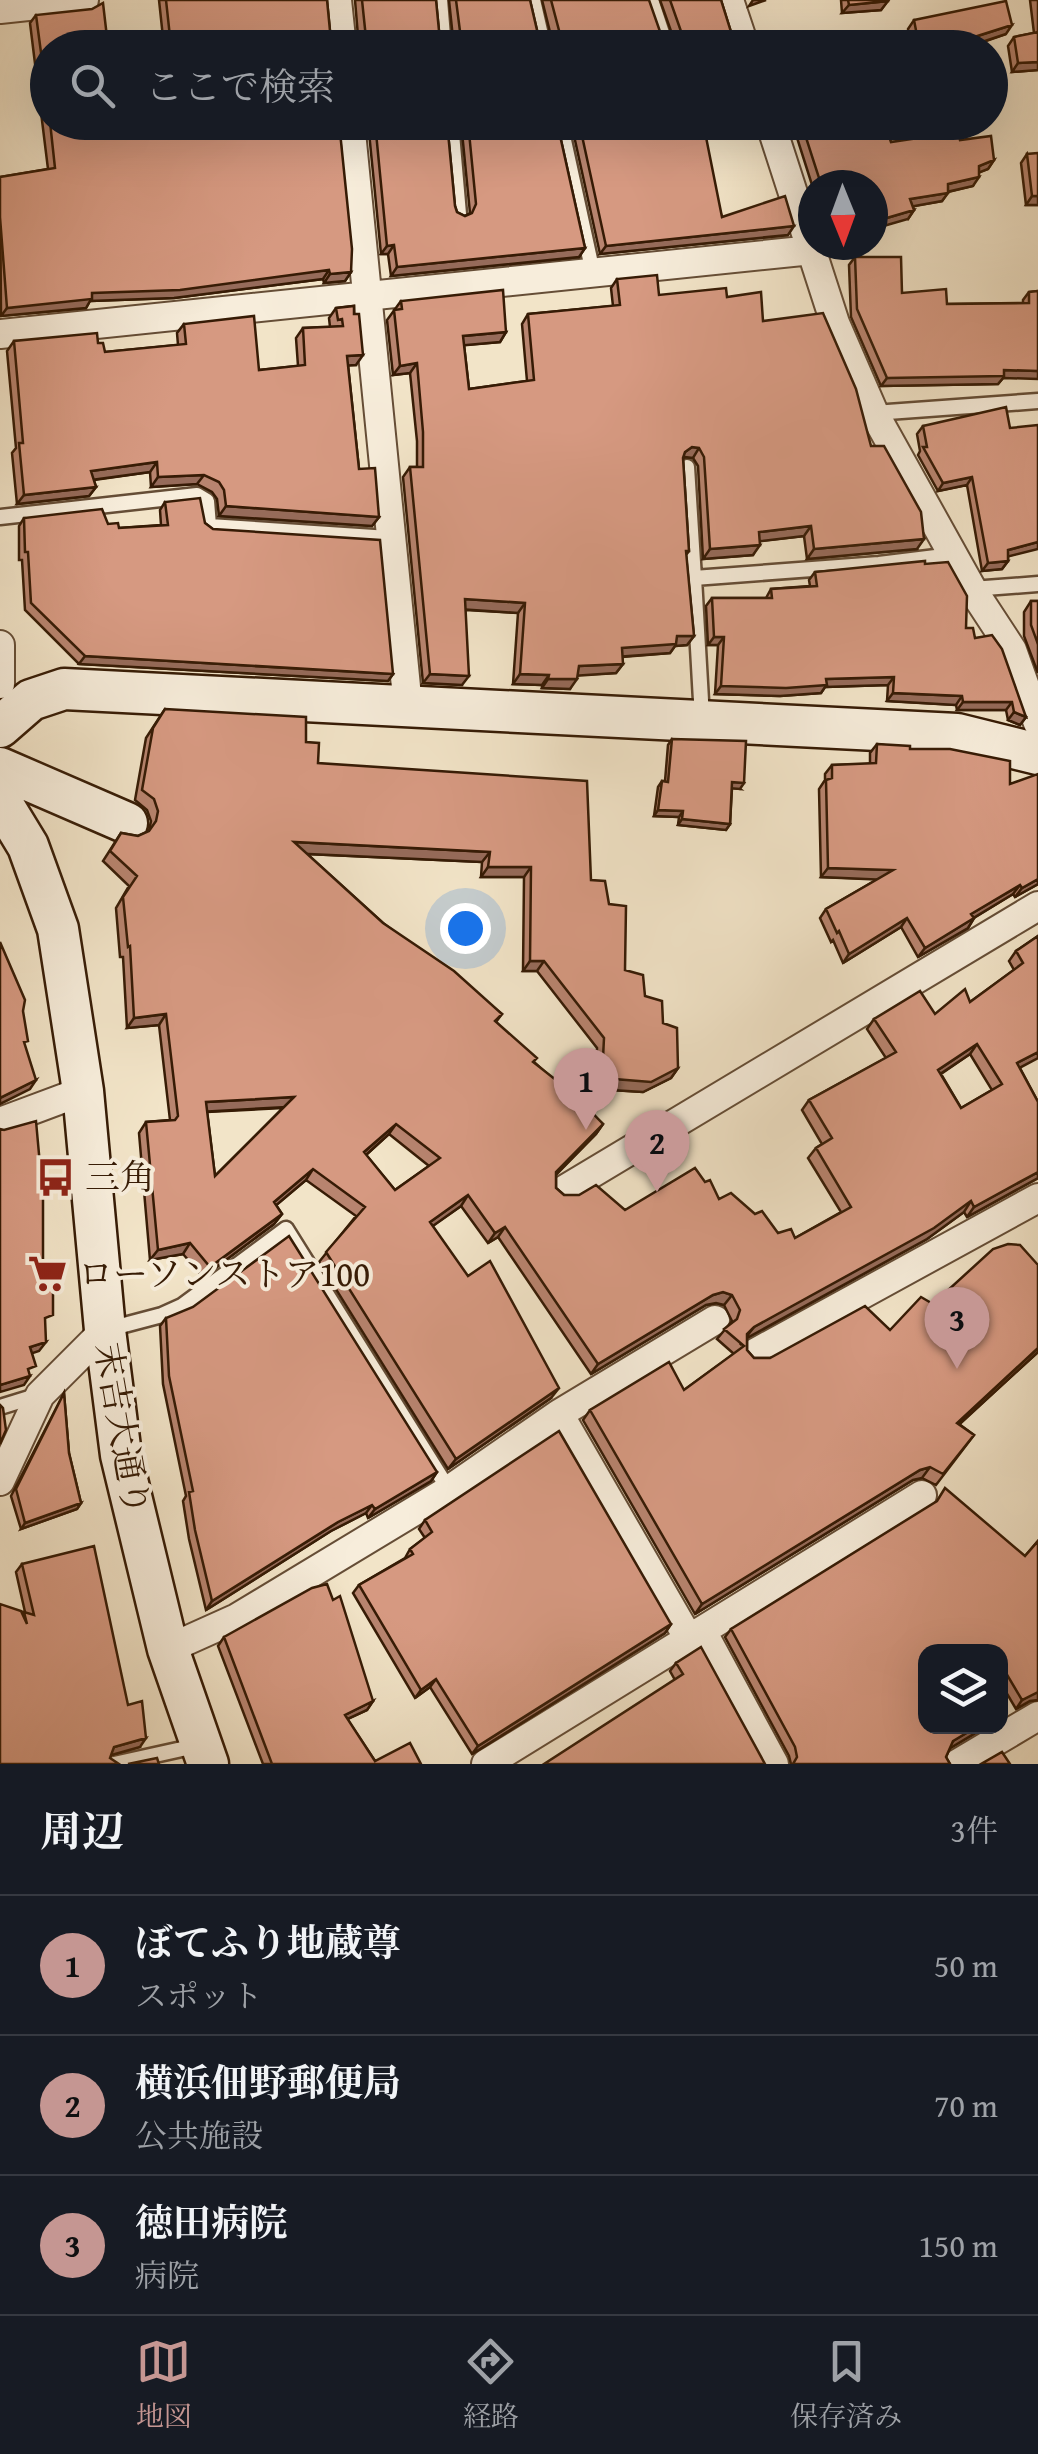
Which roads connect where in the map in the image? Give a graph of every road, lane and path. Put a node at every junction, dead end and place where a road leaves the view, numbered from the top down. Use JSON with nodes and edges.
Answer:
{"nodes":[{"id":1,"x":84,"y":0,"type":"edge"},
{"id":2,"x":337,"y":0,"type":"edge"},
{"id":3,"x":440,"y":0,"type":"edge"},
{"id":4,"x":533,"y":0,"type":"edge"},
{"id":5,"x":651,"y":0,"type":"edge"},
{"id":6,"x":729,"y":0,"type":"edge"},
{"id":7,"x":0,"y":9,"type":"edge"},
{"id":8,"x":340,"y":30,"type":"edge"},
{"id":9,"x":442,"y":30,"type":"edge"},
{"id":10,"x":540,"y":30,"type":"edge"},
{"id":11,"x":660,"y":30,"type":"edge"},
{"id":12,"x":739,"y":30,"type":"edge"},
{"id":13,"x":352,"y":140,"type":"edge"},
{"id":14,"x":453,"y":140,"type":"edge"},
{"id":15,"x":564,"y":140,"type":"edge"},
{"id":16,"x":776,"y":140,"type":"edge"},
{"id":17,"x":798,"y":207,"type":"edge"},
{"id":18,"x":460,"y":214,"type":"edge"},
{"id":19,"x":798,"y":251,"type":"edge"},
{"id":20,"x":815,"y":260,"type":"edge"},
{"id":21,"x":593,"y":273,"type":"junction"},
{"id":22,"x":368,"y":296,"type":"junction"},
{"id":23,"x":0,"y":334,"type":"edge"},
{"id":24,"x":1038,"y":401,"type":"edge"},
{"id":25,"x":874,"y":413,"type":"junction"},
{"id":26,"x":687,"y":467,"type":"edge"},
{"id":27,"x":0,"y":517,"type":"edge"},
{"id":28,"x":389,"y":538,"type":"junction"},
{"id":29,"x":952,"y":555,"type":"junction"},
{"id":30,"x":694,"y":578,"type":"junction"},
{"id":31,"x":1038,"y":584,"type":"edge"},
{"id":32,"x":972,"y":588,"type":"junction"},
{"id":33,"x":0,"y":645,"type":"edge"},
{"id":34,"x":0,"y":684,"type":"edge"},
{"id":35,"x":408,"y":707,"type":"junction"},
{"id":36,"x":702,"y":719,"type":"junction"},
{"id":37,"x":1038,"y":723,"type":"edge"},
{"id":38,"x":0,"y":727,"type":"edge"},
{"id":39,"x":1038,"y":754,"type":"edge"},
{"id":40,"x":0,"y":768,"type":"edge"},
{"id":41,"x":0,"y":800,"type":"edge"},
{"id":42,"x":127,"y":823,"type":"dead end"},
{"id":43,"x":1038,"y":906,"type":"edge"},
{"id":44,"x":83,"y":1091,"type":"junction"},
{"id":45,"x":0,"y":1122,"type":"edge"},
{"id":46,"x":564,"y":1190,"type":"edge"},
{"id":47,"x":1038,"y":1198,"type":"edge"},
{"id":48,"x":715,"y":1320,"type":"dead end"},
{"id":49,"x":106,"y":1330,"type":"junction"},
{"id":50,"x":755,"y":1353,"type":"edge"},
{"id":51,"x":40,"y":1394,"type":"junction"},
{"id":52,"x":0,"y":1407,"type":"edge"},
{"id":53,"x":559,"y":1414,"type":"junction"},
{"id":54,"x":0,"y":1481,"type":"edge"},
{"id":55,"x":449,"y":1490,"type":"junction"},
{"id":56,"x":922,"y":1494,"type":"dead end"},
{"id":57,"x":696,"y":1635,"type":"junction"},
{"id":58,"x":168,"y":1649,"type":"junction"},
{"id":59,"x":1038,"y":1716,"type":"edge"},
{"id":60,"x":204,"y":1755,"type":"edge"},
{"id":61,"x":114,"y":1764,"type":"edge"},
{"id":62,"x":486,"y":1764,"type":"edge"},
{"id":63,"x":774,"y":1764,"type":"edge"},
{"id":64,"x":957,"y":1764,"type":"edge"}],
"edges":[{"from":1,"to":7,"type":"street"},
{"from":2,"to":8,"type":"street"},
{"from":3,"to":9,"type":"lane"},
{"from":4,"to":10,"type":"lane"},
{"from":5,"to":11,"type":"lane"},
{"from":6,"to":12,"type":"street"},
{"from":13,"to":22,"type":"street"},
{"from":14,"to":18,"type":"lane"},
{"from":15,"to":21,"type":"lane"},
{"from":16,"to":17,"type":"street"},
{"from":19,"to":21,"type":"street"},
{"from":20,"to":25,"type":"street"},
{"from":21,"to":22,"type":"street"},
{"from":22,"to":23,"type":"street"},
{"from":22,"to":28,"type":"street"},
{"from":24,"to":25,"type":"lane"},
{"from":25,"to":29,"type":"street"},
{"from":26,"to":30,"type":"lane"},
{"from":27,"to":28,"type":"lane"},
{"from":28,"to":35,"type":"street"},
{"from":29,"to":30,"type":"lane"},
{"from":29,"to":32,"type":"street"},
{"from":30,"to":36,"type":"lane"},
{"from":31,"to":32,"type":"lane"},
{"from":32,"to":37,"type":"street"},
{"from":33,"to":34,"type":"street"},
{"from":35,"to":36,"type":"street"},
{"from":35,"to":38,"type":"street"},
{"from":36,"to":39,"type":"street"},
{"from":40,"to":42,"type":"street"},
{"from":41,"to":44,"type":"street","name":"末吉大通り"},
{"from":43,"to":46,"type":"street"},
{"from":44,"to":45,"type":"street"},
{"from":44,"to":49,"type":"street","name":"末吉大通り"},
{"from":47,"to":50,"type":"street"},
{"from":48,"to":53,"type":"street"},
{"from":49,"to":51,"type":"street"},
{"from":49,"to":55,"type":"lane"},
{"from":49,"to":58,"type":"street","name":"末吉大通り"},
{"from":51,"to":52,"type":"lane"},
{"from":51,"to":54,"type":"street"},
{"from":53,"to":55,"type":"street"},
{"from":53,"to":57,"type":"street"},
{"from":55,"to":58,"type":"street"},
{"from":56,"to":57,"type":"street"},
{"from":57,"to":62,"type":"street"},
{"from":57,"to":63,"type":"street"},
{"from":58,"to":60,"type":"street","name":"末吉大通り"},
{"from":59,"to":64,"type":"street"},
{"from":60,"to":61,"type":"lane"}]}
